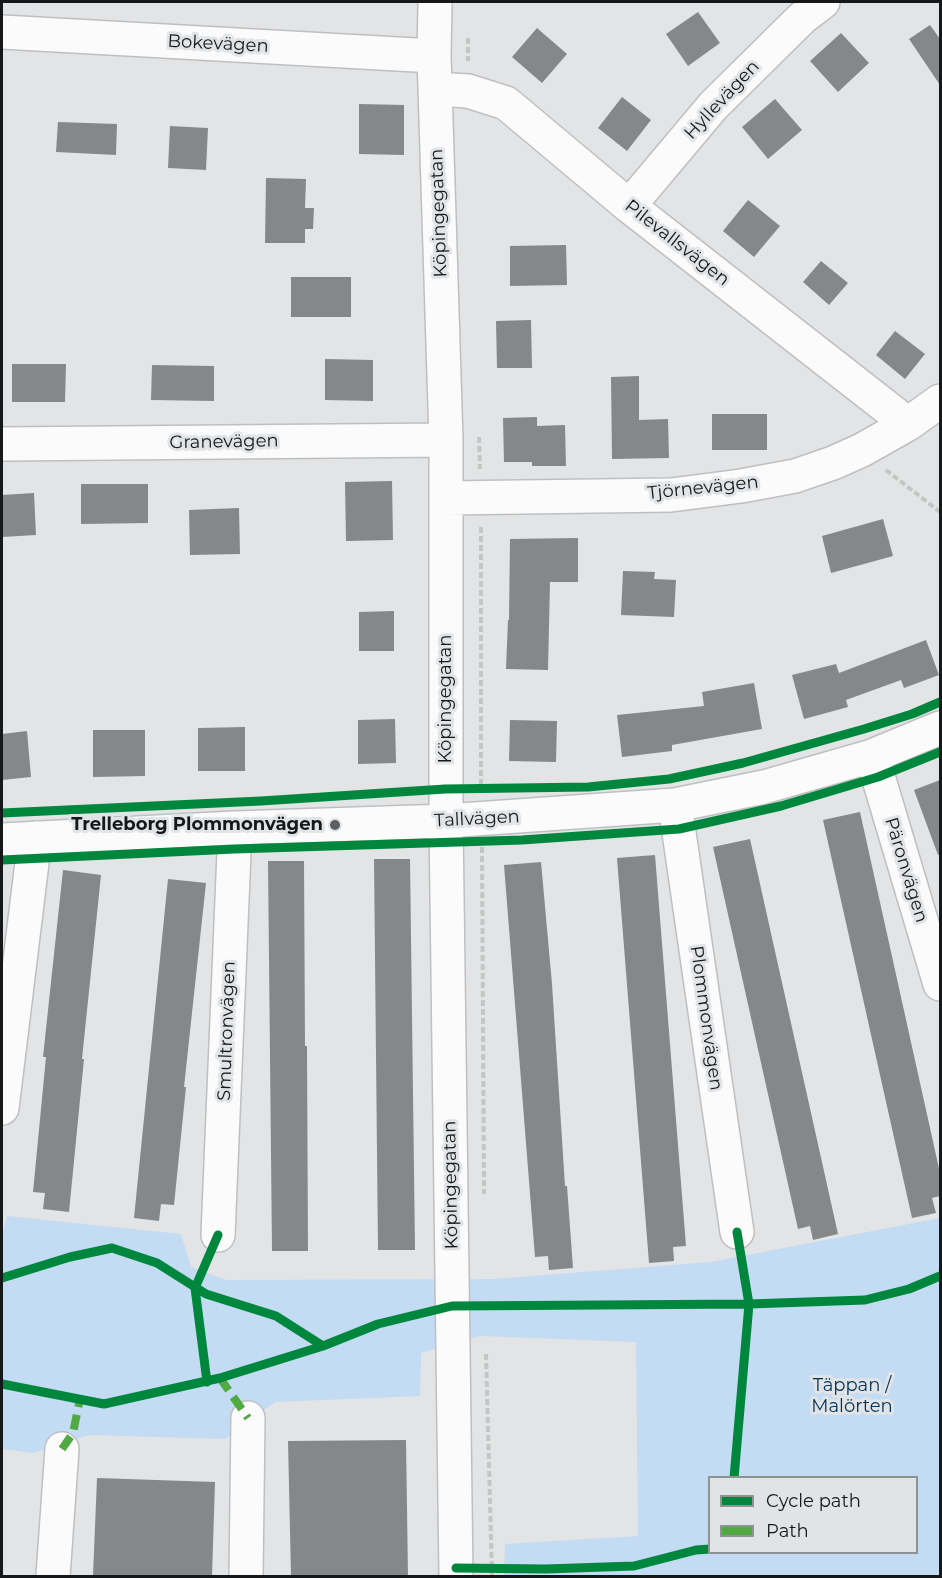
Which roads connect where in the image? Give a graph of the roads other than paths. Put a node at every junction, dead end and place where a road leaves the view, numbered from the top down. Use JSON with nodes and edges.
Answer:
{"nodes":[{"id":1,"x":435,"y":2,"type":"edge"},
{"id":2,"x":823,"y":2,"type":"edge"},
{"id":3,"x":2,"y":32,"type":"edge"},
{"id":4,"x":434,"y":56,"type":"junction"},
{"id":5,"x":435,"y":89,"type":"junction"},
{"id":6,"x":629,"y":206,"type":"junction"},
{"id":7,"x":940,"y":401,"type":"edge"},
{"id":8,"x":908,"y":424,"type":"junction"},
{"id":9,"x":446,"y":440,"type":"junction"},
{"id":10,"x":2,"y":444,"type":"edge"},
{"id":11,"x":446,"y":498,"type":"junction"},
{"id":12,"x":940,"y":728,"type":"edge"},
{"id":13,"x":872,"y":756,"type":"junction"},
{"id":14,"x":675,"y":805,"type":"junction"},
{"id":15,"x":446,"y":821,"type":"junction"},
{"id":16,"x":235,"y":828,"type":"junction"},
{"id":17,"x":36,"y":838,"type":"junction"},
{"id":18,"x":2,"y":840,"type":"edge"},
{"id":19,"x":940,"y":984,"type":"edge"},
{"id":20,"x":2,"y":1108,"type":"edge"},
{"id":21,"x":737,"y":1232,"type":"dead end"},
{"id":22,"x":218,"y":1235,"type":"dead end"},
{"id":23,"x":248,"y":1419,"type":"dead end"},
{"id":24,"x":62,"y":1449,"type":"dead end"},
{"id":25,"x":456,"y":1572,"type":"edge"},
{"id":26,"x":53,"y":1576,"type":"edge"},
{"id":27,"x":246,"y":1576,"type":"edge"}],
"edges":[{"from":1,"to":4,"type":"street","name":"Köpingegatan"},
{"from":2,"to":6,"type":"street","name":"Hyllevägen"},
{"from":3,"to":4,"type":"street","name":"Bokevägen"},
{"from":4,"to":5,"type":"street","name":"Köpingegatan"},
{"from":5,"to":6,"type":"street","name":"Pilevallsvägen"},
{"from":5,"to":9,"type":"street","name":"Köpingegatan"},
{"from":6,"to":8,"type":"street","name":"Pilevallsvägen"},
{"from":7,"to":8,"type":"street","name":"Tjörnevägen"},
{"from":8,"to":11,"type":"street","name":"Tjörnevägen"},
{"from":9,"to":10,"type":"street","name":"Granevägen"},
{"from":9,"to":11,"type":"street","name":"Köpingegatan"},
{"from":11,"to":15,"type":"street","name":"Köpingegatan"},
{"from":12,"to":13,"type":"street","name":"Tallvägen"},
{"from":13,"to":14,"type":"street","name":"Tallvägen"},
{"from":13,"to":19,"type":"street","name":"Päronvägen"},
{"from":14,"to":15,"type":"street","name":"Tallvägen"},
{"from":14,"to":21,"type":"street","name":"Plommonvägen"},
{"from":15,"to":16,"type":"street","name":"Tallvägen"},
{"from":15,"to":25,"type":"street","name":"Köpingegatan"},
{"from":16,"to":17,"type":"street","name":"Tallvägen"},
{"from":16,"to":22,"type":"street","name":"Smultronvägen"},
{"from":17,"to":18,"type":"street","name":"Tallvägen"},
{"from":17,"to":20,"type":"street"},
{"from":23,"to":27,"type":"street"},
{"from":24,"to":26,"type":"street"}]}
